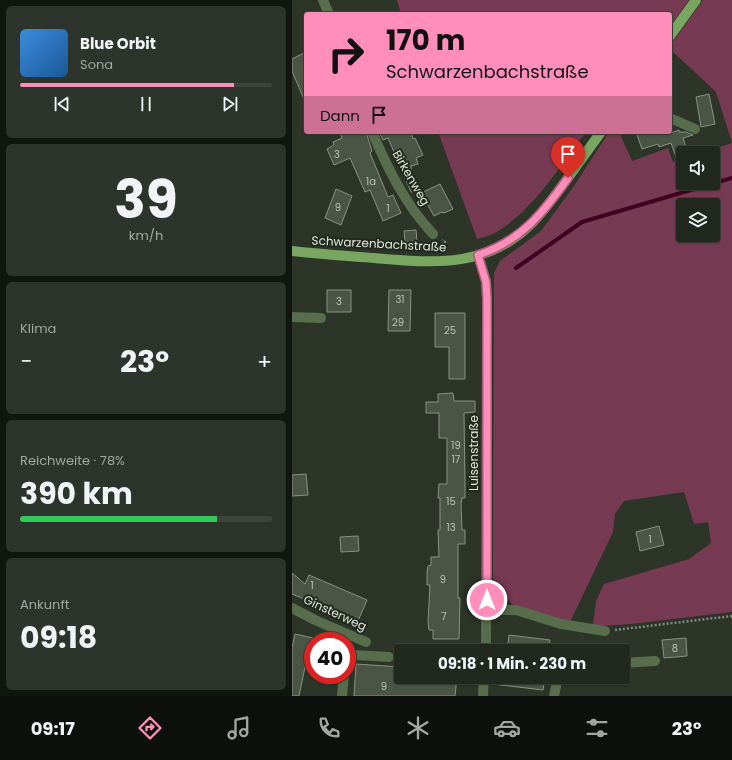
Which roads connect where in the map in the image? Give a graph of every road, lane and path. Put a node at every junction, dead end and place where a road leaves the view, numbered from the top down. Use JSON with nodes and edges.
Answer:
{"nodes":[{"id":1,"x":323,"y":0,"type":"edge"},
{"id":2,"x":696,"y":0,"type":"edge"},
{"id":3,"x":328,"y":12,"type":"edge"},
{"id":4,"x":672,"y":33,"type":"edge"},
{"id":5,"x":672,"y":119,"type":"edge"},
{"id":6,"x":695,"y":129,"type":"dead end"},
{"id":7,"x":373,"y":134,"type":"edge"},
{"id":8,"x":600,"y":134,"type":"edge"},
{"id":9,"x":433,"y":234,"type":"dead end"},
{"id":10,"x":444,"y":243,"type":"dead end"},
{"id":11,"x":436,"y":248,"type":"dead end"},
{"id":12,"x":292,"y":251,"type":"edge"},
{"id":13,"x":478,"y":255,"type":"junction"},
{"id":14,"x":292,"y":317,"type":"edge"},
{"id":15,"x":322,"y":318,"type":"dead end"},
{"id":16,"x":292,"y":608,"type":"edge"},
{"id":17,"x":487,"y":610,"type":"junction"},
{"id":18,"x":732,"y":616,"type":"edge"},
{"id":19,"x":605,"y":631,"type":"joint"},
{"id":20,"x":366,"y":642,"type":"dead end"},
{"id":21,"x":486,"y":644,"type":"edge"},
{"id":22,"x":356,"y":655,"type":"edge"},
{"id":23,"x":389,"y":657,"type":"dead end"},
{"id":24,"x":655,"y":661,"type":"dead end"},
{"id":25,"x":630,"y":663,"type":"edge"},
{"id":26,"x":343,"y":684,"type":"edge"},
{"id":27,"x":484,"y":684,"type":"edge"},
{"id":28,"x":557,"y":684,"type":"edge"},
{"id":29,"x":342,"y":696,"type":"edge"},
{"id":30,"x":483,"y":696,"type":"edge"},
{"id":31,"x":554,"y":696,"type":"edge"}],
"edges":[{"from":1,"to":3,"type":"street"},
{"from":2,"to":4,"type":"main road"},
{"from":5,"to":6,"type":"street"},
{"from":7,"to":9,"type":"street","name":"Birkenweg"},
{"from":8,"to":13,"type":"main road","name":"Schwarzenbachstraße"},
{"from":10,"to":11,"type":"path"},
{"from":12,"to":13,"type":"main road","name":"Schwarzenbachstraße"},
{"from":13,"to":17,"type":"street","name":"Luisenstraße"},
{"from":14,"to":15,"type":"street"},
{"from":16,"to":20,"type":"street","name":"Ginsterweg"},
{"from":17,"to":19,"type":"street"},
{"from":17,"to":21,"type":"street","name":"Luisenstraße"},
{"from":18,"to":19,"type":"path"},
{"from":22,"to":23,"type":"street"},
{"from":24,"to":25,"type":"street"},
{"from":26,"to":29,"type":"street"},
{"from":27,"to":30,"type":"street"},
{"from":28,"to":31,"type":"street"}]}
